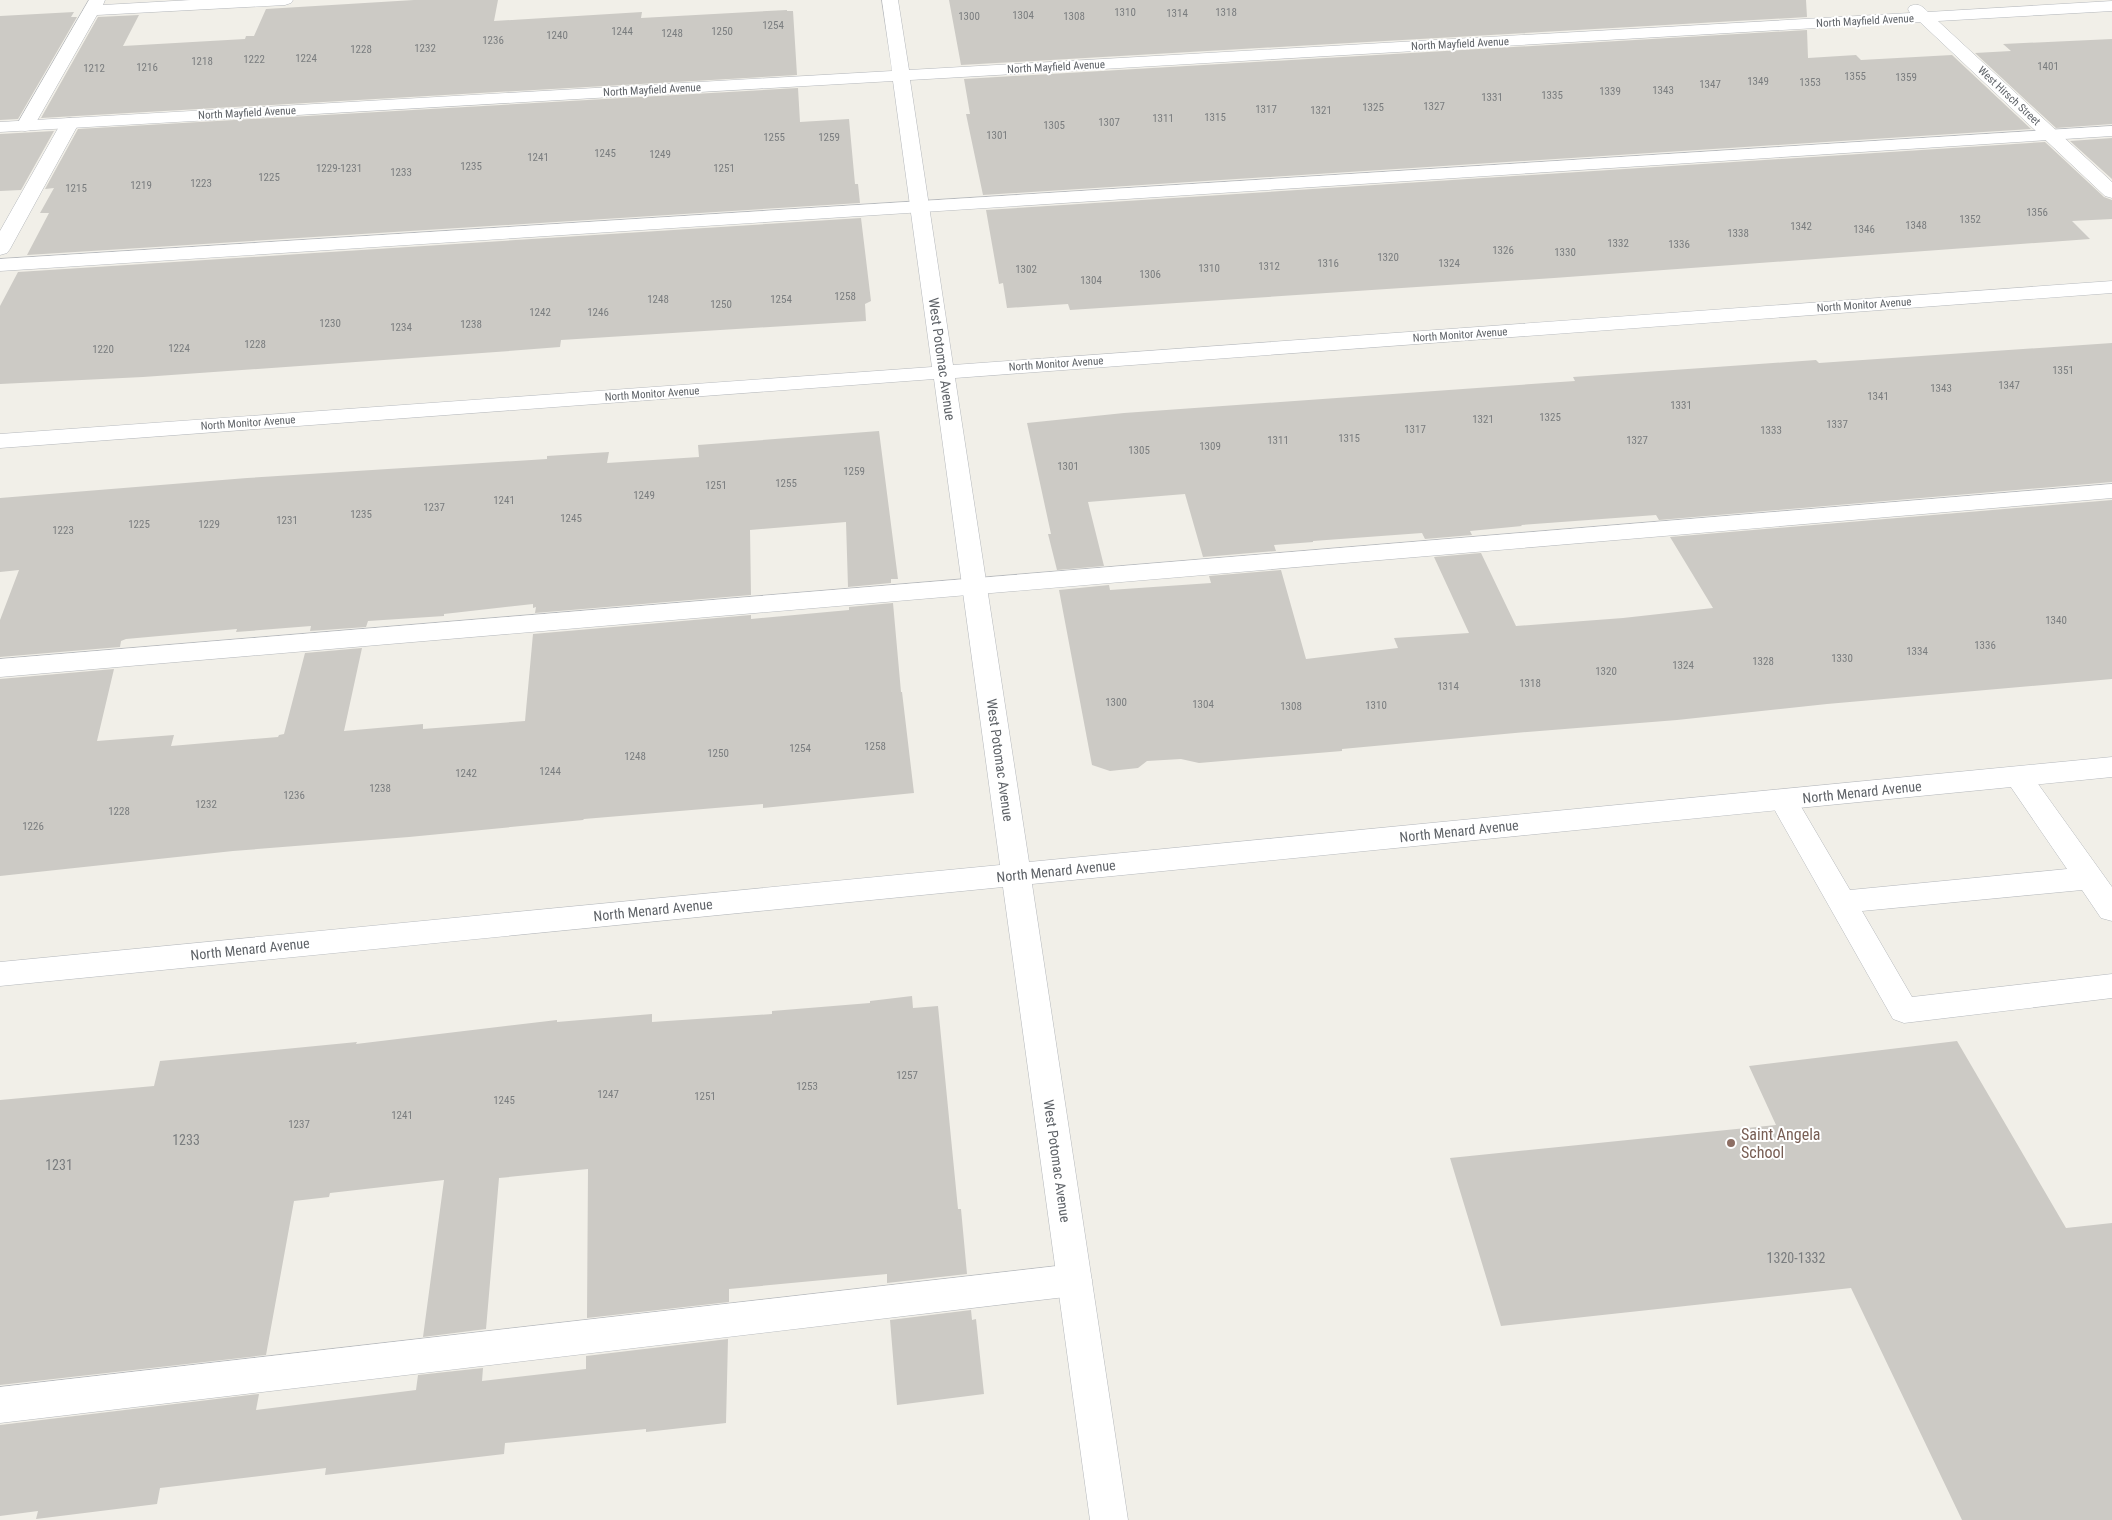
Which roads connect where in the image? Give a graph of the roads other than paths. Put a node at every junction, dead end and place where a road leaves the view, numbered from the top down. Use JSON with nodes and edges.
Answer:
{"nodes":[{"id":1,"x":285,"y":0,"type":"edge"},
{"id":2,"x":890,"y":0,"type":"edge"},
{"id":3,"x":1906,"y":0,"type":"edge"},
{"id":4,"x":94,"y":5,"type":"edge"},
{"id":5,"x":2112,"y":6,"type":"edge"},
{"id":6,"x":1924,"y":17,"type":"junction"},
{"id":7,"x":901,"y":76,"type":"junction"},
{"id":8,"x":70,"y":124,"type":"junction"},
{"id":9,"x":25,"y":126,"type":"junction"},
{"id":10,"x":0,"y":127,"type":"edge"},
{"id":11,"x":2112,"y":131,"type":"edge"},
{"id":12,"x":2051,"y":135,"type":"junction"},
{"id":13,"x":2112,"y":192,"type":"edge"},
{"id":14,"x":920,"y":206,"type":"junction"},
{"id":15,"x":0,"y":248,"type":"edge"},
{"id":16,"x":0,"y":265,"type":"edge"},
{"id":17,"x":2112,"y":287,"type":"edge"},
{"id":18,"x":944,"y":372,"type":"junction"},
{"id":19,"x":0,"y":441,"type":"edge"},
{"id":20,"x":2112,"y":491,"type":"edge"},
{"id":21,"x":975,"y":586,"type":"junction"},
{"id":22,"x":0,"y":668,"type":"edge"},
{"id":23,"x":2112,"y":768,"type":"edge"},
{"id":24,"x":2018,"y":777,"type":"junction"},
{"id":25,"x":1783,"y":800,"type":"junction"},
{"id":26,"x":1016,"y":875,"type":"junction"},
{"id":27,"x":2089,"y":878,"type":"junction"},
{"id":28,"x":1842,"y":902,"type":"junction"},
{"id":29,"x":2112,"y":910,"type":"edge"},
{"id":30,"x":0,"y":974,"type":"edge"},
{"id":31,"x":2112,"y":986,"type":"edge"},
{"id":32,"x":1074,"y":1280,"type":"junction"},
{"id":33,"x":0,"y":1405,"type":"edge"},
{"id":34,"x":1109,"y":1520,"type":"edge"}],
"edges":[{"from":1,"to":4,"type":"street"},
{"from":2,"to":7,"type":"street","name":"West Potomac Avenue"},
{"from":3,"to":6,"type":"street","name":"West Hirsch Street"},
{"from":4,"to":9,"type":"street"},
{"from":5,"to":6,"type":"street","name":"North Mayfield Avenue"},
{"from":6,"to":7,"type":"street","name":"North Mayfield Avenue"},
{"from":6,"to":12,"type":"street","name":"West Hirsch Street"},
{"from":7,"to":8,"type":"street","name":"North Mayfield Avenue"},
{"from":7,"to":14,"type":"street","name":"West Potomac Avenue"},
{"from":8,"to":9,"type":"street","name":"North Mayfield Avenue"},
{"from":8,"to":15,"type":"street"},
{"from":9,"to":10,"type":"street","name":"North Mayfield Avenue"},
{"from":11,"to":12,"type":"street"},
{"from":12,"to":13,"type":"street","name":"West Hirsch Street"},
{"from":12,"to":14,"type":"street"},
{"from":14,"to":16,"type":"street"},
{"from":14,"to":18,"type":"street","name":"West Potomac Avenue"},
{"from":17,"to":18,"type":"street","name":"North Monitor Avenue"},
{"from":18,"to":19,"type":"street","name":"North Monitor Avenue"},
{"from":18,"to":21,"type":"street","name":"West Potomac Avenue"},
{"from":20,"to":21,"type":"street"},
{"from":21,"to":22,"type":"street"},
{"from":21,"to":26,"type":"street","name":"West Potomac Avenue"},
{"from":23,"to":24,"type":"street","name":"North Menard Avenue"},
{"from":24,"to":25,"type":"street","name":"North Menard Avenue"},
{"from":24,"to":27,"type":"street"},
{"from":25,"to":26,"type":"street","name":"North Menard Avenue"},
{"from":25,"to":28,"type":"street"},
{"from":26,"to":30,"type":"street","name":"North Menard Avenue"},
{"from":26,"to":32,"type":"street","name":"West Potomac Avenue"},
{"from":27,"to":28,"type":"street"},
{"from":27,"to":29,"type":"street"},
{"from":28,"to":31,"type":"street"},
{"from":32,"to":33,"type":"street"},
{"from":32,"to":34,"type":"street","name":"West Potomac Avenue"}]}
